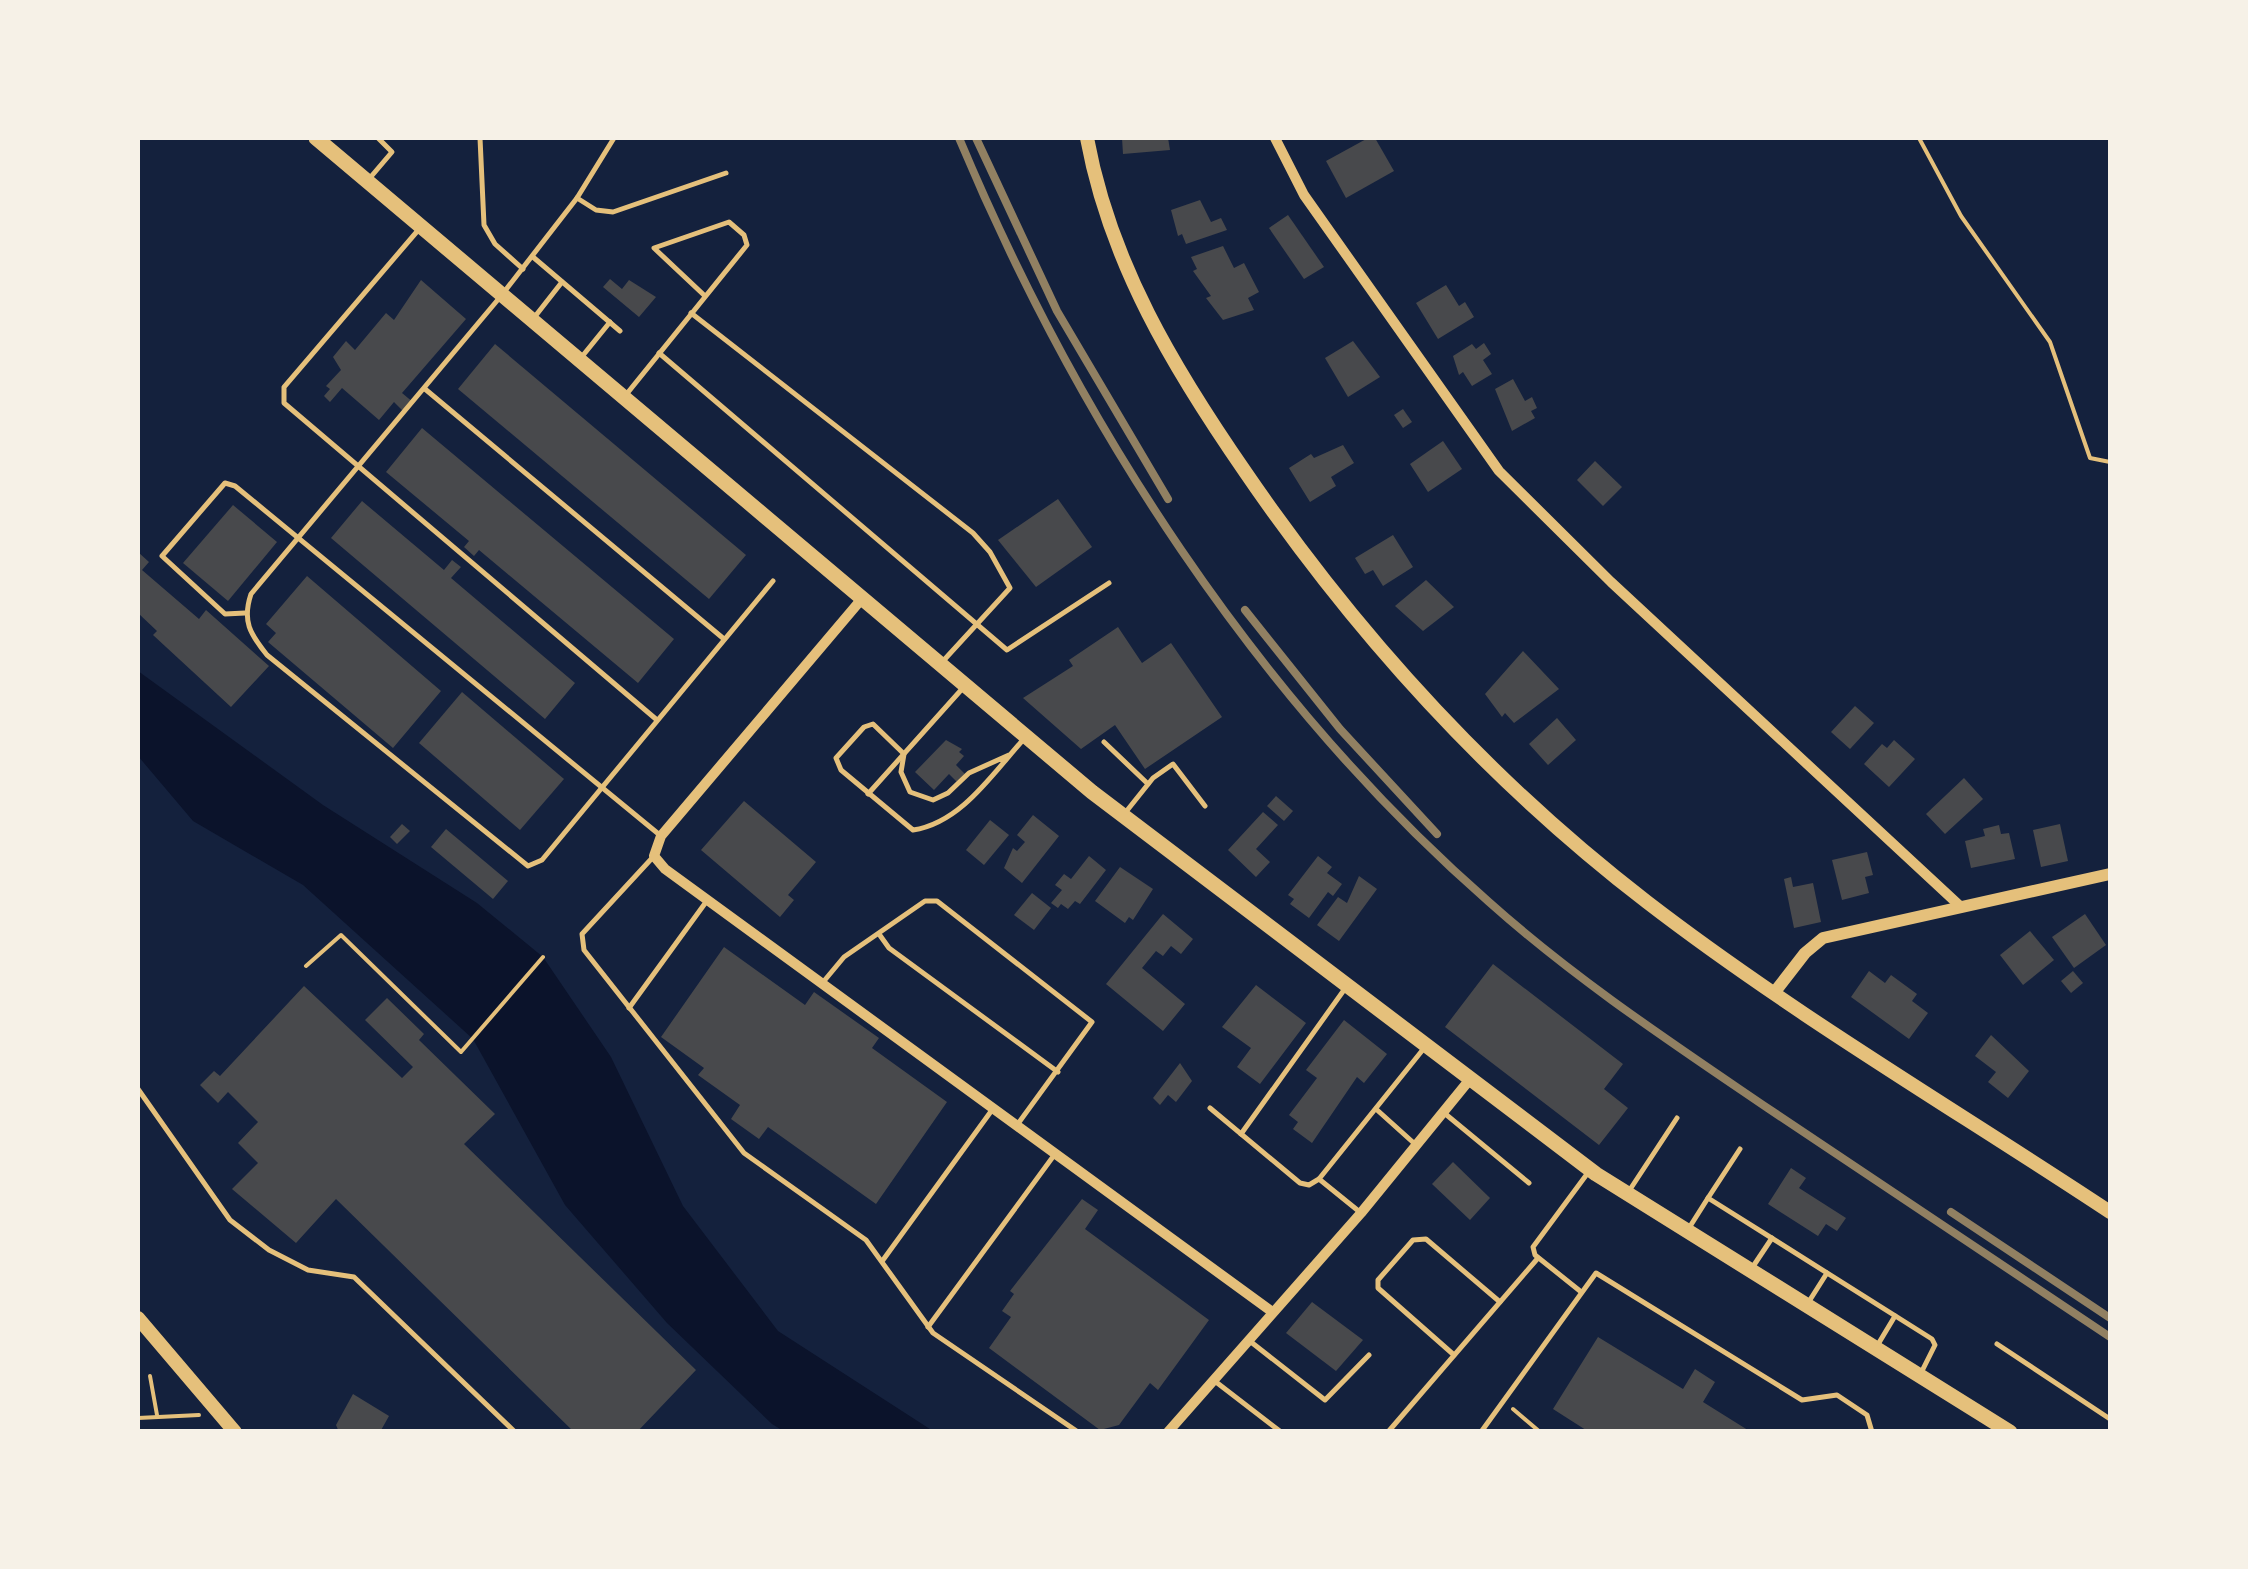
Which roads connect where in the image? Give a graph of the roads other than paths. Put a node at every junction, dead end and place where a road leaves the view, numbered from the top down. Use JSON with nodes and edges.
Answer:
{"nodes":[{"id":1,"x":316,"y":138,"type":"edge"},
{"id":2,"x":378,"y":138,"type":"edge"},
{"id":3,"x":480,"y":138,"type":"edge"},
{"id":4,"x":614,"y":138,"type":"edge"},
{"id":5,"x":1087,"y":138,"type":"edge"},
{"id":6,"x":1274,"y":138,"type":"edge"},
{"id":7,"x":726,"y":173,"type":"dead end"},
{"id":8,"x":366,"y":182,"type":"junction"},
{"id":9,"x":577,"y":198,"type":"junction"},
{"id":10,"x":420,"y":228,"type":"junction"},
{"id":11,"x":532,"y":257,"type":"junction"},
{"id":12,"x":523,"y":268,"type":"junction"},
{"id":13,"x":562,"y":282,"type":"junction"},
{"id":14,"x":502,"y":296,"type":"junction"},
{"id":15,"x":704,"y":296,"type":"junction"},
{"id":16,"x":691,"y":313,"type":"junction"},
{"id":17,"x":532,"y":322,"type":"junction"},
{"id":18,"x":610,"y":322,"type":"junction"},
{"id":19,"x":620,"y":330,"type":"dead end"},
{"id":20,"x":658,"y":353,"type":"junction"},
{"id":21,"x":578,"y":361,"type":"junction"},
{"id":22,"x":426,"y":389,"type":"junction"},
{"id":23,"x":623,"y":398,"type":"junction"},
{"id":24,"x":358,"y":470,"type":"junction"},
{"id":25,"x":300,"y":538,"type":"junction"},
{"id":26,"x":773,"y":581,"type":"dead end"},
{"id":27,"x":1109,"y":583,"type":"dead end"},
{"id":28,"x":860,"y":600,"type":"junction"},
{"id":29,"x":245,"y":612,"type":"junction"},
{"id":30,"x":978,"y":622,"type":"junction"},
{"id":31,"x":724,"y":640,"type":"junction"},
{"id":32,"x":938,"y":666,"type":"junction"},
{"id":33,"x":964,"y":687,"type":"junction"},
{"id":34,"x":657,"y":720,"type":"junction"},
{"id":35,"x":1025,"y":738,"type":"junction"},
{"id":36,"x":1104,"y":742,"type":"dead end"},
{"id":37,"x":904,"y":754,"type":"junction"},
{"id":38,"x":1009,"y":755,"type":"junction"},
{"id":39,"x":1148,"y":784,"type":"junction"},
{"id":40,"x":601,"y":788,"type":"junction"},
{"id":41,"x":868,"y":794,"type":"junction"},
{"id":42,"x":1205,"y":806,"type":"dead end"},
{"id":43,"x":1123,"y":816,"type":"junction"},
{"id":44,"x":661,"y":836,"type":"junction"},
{"id":45,"x":654,"y":856,"type":"junction"},
{"id":46,"x":2110,"y":874,"type":"edge"},
{"id":47,"x":708,"y":899,"type":"junction"},
{"id":48,"x":1960,"y":906,"type":"junction"},
{"id":49,"x":878,"y":933,"type":"junction"},
{"id":50,"x":824,"y":982,"type":"junction"},
{"id":51,"x":1347,"y":985,"type":"junction"},
{"id":52,"x":1774,"y":994,"type":"junction"},
{"id":53,"x":629,"y":1008,"type":"junction"},
{"id":54,"x":1426,"y":1045,"type":"junction"},
{"id":55,"x":1058,"y":1072,"type":"junction"},
{"id":56,"x":1471,"y":1078,"type":"junction"},
{"id":57,"x":138,"y":1089,"type":"edge"},
{"id":58,"x":994,"y":1108,"type":"junction"},
{"id":59,"x":1210,"y":1108,"type":"dead end"},
{"id":60,"x":1376,"y":1109,"type":"junction"},
{"id":61,"x":1443,"y":1112,"type":"junction"},
{"id":62,"x":1677,"y":1118,"type":"dead end"},
{"id":63,"x":1017,"y":1125,"type":"junction"},
{"id":64,"x":1241,"y":1134,"type":"junction"},
{"id":65,"x":1416,"y":1145,"type":"junction"},
{"id":66,"x":1740,"y":1149,"type":"dead end"},
{"id":67,"x":1055,"y":1154,"type":"junction"},
{"id":68,"x":1590,"y":1170,"type":"junction"},
{"id":69,"x":1320,"y":1179,"type":"junction"},
{"id":70,"x":1529,"y":1183,"type":"dead end"},
{"id":71,"x":1627,"y":1193,"type":"junction"},
{"id":72,"x":1708,"y":1198,"type":"junction"},
{"id":73,"x":2110,"y":1212,"type":"edge"},
{"id":74,"x":1360,"y":1213,"type":"junction"},
{"id":75,"x":1687,"y":1231,"type":"junction"},
{"id":76,"x":1772,"y":1238,"type":"junction"},
{"id":77,"x":1538,"y":1258,"type":"junction"},
{"id":78,"x":883,"y":1260,"type":"junction"},
{"id":79,"x":1751,"y":1271,"type":"junction"},
{"id":80,"x":1828,"y":1273,"type":"junction"},
{"id":81,"x":1580,"y":1291,"type":"junction"},
{"id":82,"x":1500,"y":1302,"type":"junction"},
{"id":83,"x":1806,"y":1305,"type":"junction"},
{"id":84,"x":1272,"y":1311,"type":"junction"},
{"id":85,"x":1895,"y":1316,"type":"junction"},
{"id":86,"x":138,"y":1318,"type":"edge"},
{"id":87,"x":928,"y":1326,"type":"junction"},
{"id":88,"x":1247,"y":1339,"type":"junction"},
{"id":89,"x":1997,"y":1344,"type":"dead end"},
{"id":90,"x":1876,"y":1348,"type":"junction"},
{"id":91,"x":1369,"y":1355,"type":"dead end"},
{"id":92,"x":1454,"y":1356,"type":"junction"},
{"id":93,"x":1920,"y":1376,"type":"junction"},
{"id":94,"x":1212,"y":1380,"type":"junction"},
{"id":95,"x":2110,"y":1419,"type":"edge"},
{"id":96,"x":235,"y":1432,"type":"edge"},
{"id":97,"x":514,"y":1432,"type":"edge"},
{"id":98,"x":1078,"y":1432,"type":"edge"},
{"id":99,"x":1168,"y":1432,"type":"edge"},
{"id":100,"x":1281,"y":1432,"type":"edge"},
{"id":101,"x":1388,"y":1432,"type":"edge"},
{"id":102,"x":1481,"y":1432,"type":"edge"},
{"id":103,"x":1872,"y":1432,"type":"edge"},
{"id":104,"x":2010,"y":1432,"type":"edge"}],
"edges":[{"from":1,"to":8,"type":"highway"},
{"from":2,"to":8,"type":"lane"},
{"from":3,"to":12,"type":"lane"},
{"from":4,"to":9,"type":"lane"},
{"from":5,"to":52,"type":"main road"},
{"from":6,"to":48,"type":"street"},
{"from":7,"to":9,"type":"lane"},
{"from":8,"to":10,"type":"highway"},
{"from":9,"to":11,"type":"lane"},
{"from":10,"to":14,"type":"highway"},
{"from":10,"to":24,"type":"lane"},
{"from":11,"to":12,"type":"lane"},
{"from":11,"to":13,"type":"lane"},
{"from":12,"to":14,"type":"lane"},
{"from":13,"to":17,"type":"lane"},
{"from":13,"to":18,"type":"lane"},
{"from":14,"to":17,"type":"highway"},
{"from":14,"to":22,"type":"lane"},
{"from":15,"to":15,"type":"lane"},
{"from":15,"to":16,"type":"lane"},
{"from":16,"to":20,"type":"lane"},
{"from":16,"to":30,"type":"lane"},
{"from":17,"to":21,"type":"highway"},
{"from":18,"to":19,"type":"lane"},
{"from":18,"to":21,"type":"lane"},
{"from":20,"to":23,"type":"lane"},
{"from":20,"to":30,"type":"lane"},
{"from":21,"to":23,"type":"highway"},
{"from":22,"to":24,"type":"lane"},
{"from":22,"to":31,"type":"lane"},
{"from":23,"to":28,"type":"highway"},
{"from":24,"to":25,"type":"lane"},
{"from":24,"to":34,"type":"lane"},
{"from":25,"to":29,"type":"lane"},
{"from":25,"to":29,"type":"lane"},
{"from":25,"to":40,"type":"lane"},
{"from":26,"to":31,"type":"lane"},
{"from":27,"to":30,"type":"lane"},
{"from":28,"to":32,"type":"highway"},
{"from":28,"to":44,"type":"street"},
{"from":29,"to":40,"type":"lane"},
{"from":30,"to":32,"type":"lane"},
{"from":31,"to":34,"type":"lane"},
{"from":32,"to":33,"type":"highway"},
{"from":33,"to":35,"type":"highway"},
{"from":33,"to":37,"type":"lane"},
{"from":34,"to":40,"type":"lane"},
{"from":35,"to":38,"type":"lane"},
{"from":35,"to":43,"type":"highway"},
{"from":36,"to":39,"type":"lane"},
{"from":37,"to":38,"type":"lane"},
{"from":37,"to":41,"type":"lane"},
{"from":37,"to":41,"type":"lane"},
{"from":38,"to":41,"type":"lane"},
{"from":39,"to":42,"type":"lane"},
{"from":39,"to":43,"type":"lane"},
{"from":40,"to":44,"type":"lane"},
{"from":43,"to":51,"type":"highway"},
{"from":44,"to":45,"type":"street"},
{"from":45,"to":47,"type":"street"},
{"from":45,"to":53,"type":"lane"},
{"from":46,"to":48,"type":"street"},
{"from":47,"to":50,"type":"street"},
{"from":47,"to":53,"type":"lane"},
{"from":48,"to":52,"type":"street"},
{"from":49,"to":50,"type":"lane"},
{"from":49,"to":55,"type":"lane"},
{"from":49,"to":55,"type":"lane"},
{"from":50,"to":58,"type":"street"},
{"from":51,"to":54,"type":"highway"},
{"from":51,"to":64,"type":"lane"},
{"from":52,"to":73,"type":"main road"},
{"from":53,"to":78,"type":"lane"},
{"from":54,"to":56,"type":"highway"},
{"from":54,"to":60,"type":"lane"},
{"from":55,"to":63,"type":"lane"},
{"from":56,"to":61,"type":"street"},
{"from":56,"to":68,"type":"highway"},
{"from":57,"to":97,"type":"lane"},
{"from":58,"to":63,"type":"street"},
{"from":58,"to":78,"type":"lane"},
{"from":59,"to":64,"type":"lane"},
{"from":60,"to":65,"type":"lane"},
{"from":60,"to":69,"type":"lane"},
{"from":61,"to":65,"type":"street"},
{"from":61,"to":70,"type":"lane"},
{"from":62,"to":71,"type":"lane"},
{"from":63,"to":67,"type":"street"},
{"from":64,"to":69,"type":"lane"},
{"from":65,"to":74,"type":"street"},
{"from":66,"to":72,"type":"lane"},
{"from":67,"to":84,"type":"street"},
{"from":67,"to":87,"type":"lane"},
{"from":68,"to":71,"type":"highway"},
{"from":68,"to":77,"type":"lane"},
{"from":69,"to":74,"type":"lane"},
{"from":71,"to":75,"type":"highway"},
{"from":72,"to":75,"type":"lane"},
{"from":72,"to":76,"type":"lane"},
{"from":74,"to":84,"type":"street"},
{"from":75,"to":79,"type":"highway"},
{"from":76,"to":79,"type":"lane"},
{"from":76,"to":80,"type":"lane"},
{"from":77,"to":81,"type":"lane"},
{"from":77,"to":82,"type":"lane"},
{"from":78,"to":87,"type":"lane"},
{"from":79,"to":83,"type":"highway"},
{"from":80,"to":83,"type":"lane"},
{"from":80,"to":85,"type":"lane"},
{"from":81,"to":102,"type":"lane"},
{"from":81,"to":103,"type":"lane"},
{"from":82,"to":92,"type":"lane"},
{"from":82,"to":92,"type":"lane"},
{"from":83,"to":90,"type":"highway"},
{"from":84,"to":88,"type":"street"},
{"from":85,"to":90,"type":"lane"},
{"from":85,"to":93,"type":"lane"},
{"from":86,"to":96,"type":"main road"},
{"from":87,"to":98,"type":"lane"},
{"from":88,"to":91,"type":"lane"},
{"from":88,"to":94,"type":"street"},
{"from":89,"to":95,"type":"lane"},
{"from":90,"to":93,"type":"highway"},
{"from":92,"to":101,"type":"lane"},
{"from":93,"to":104,"type":"highway"},
{"from":94,"to":99,"type":"street"},
{"from":94,"to":100,"type":"lane"}]}
